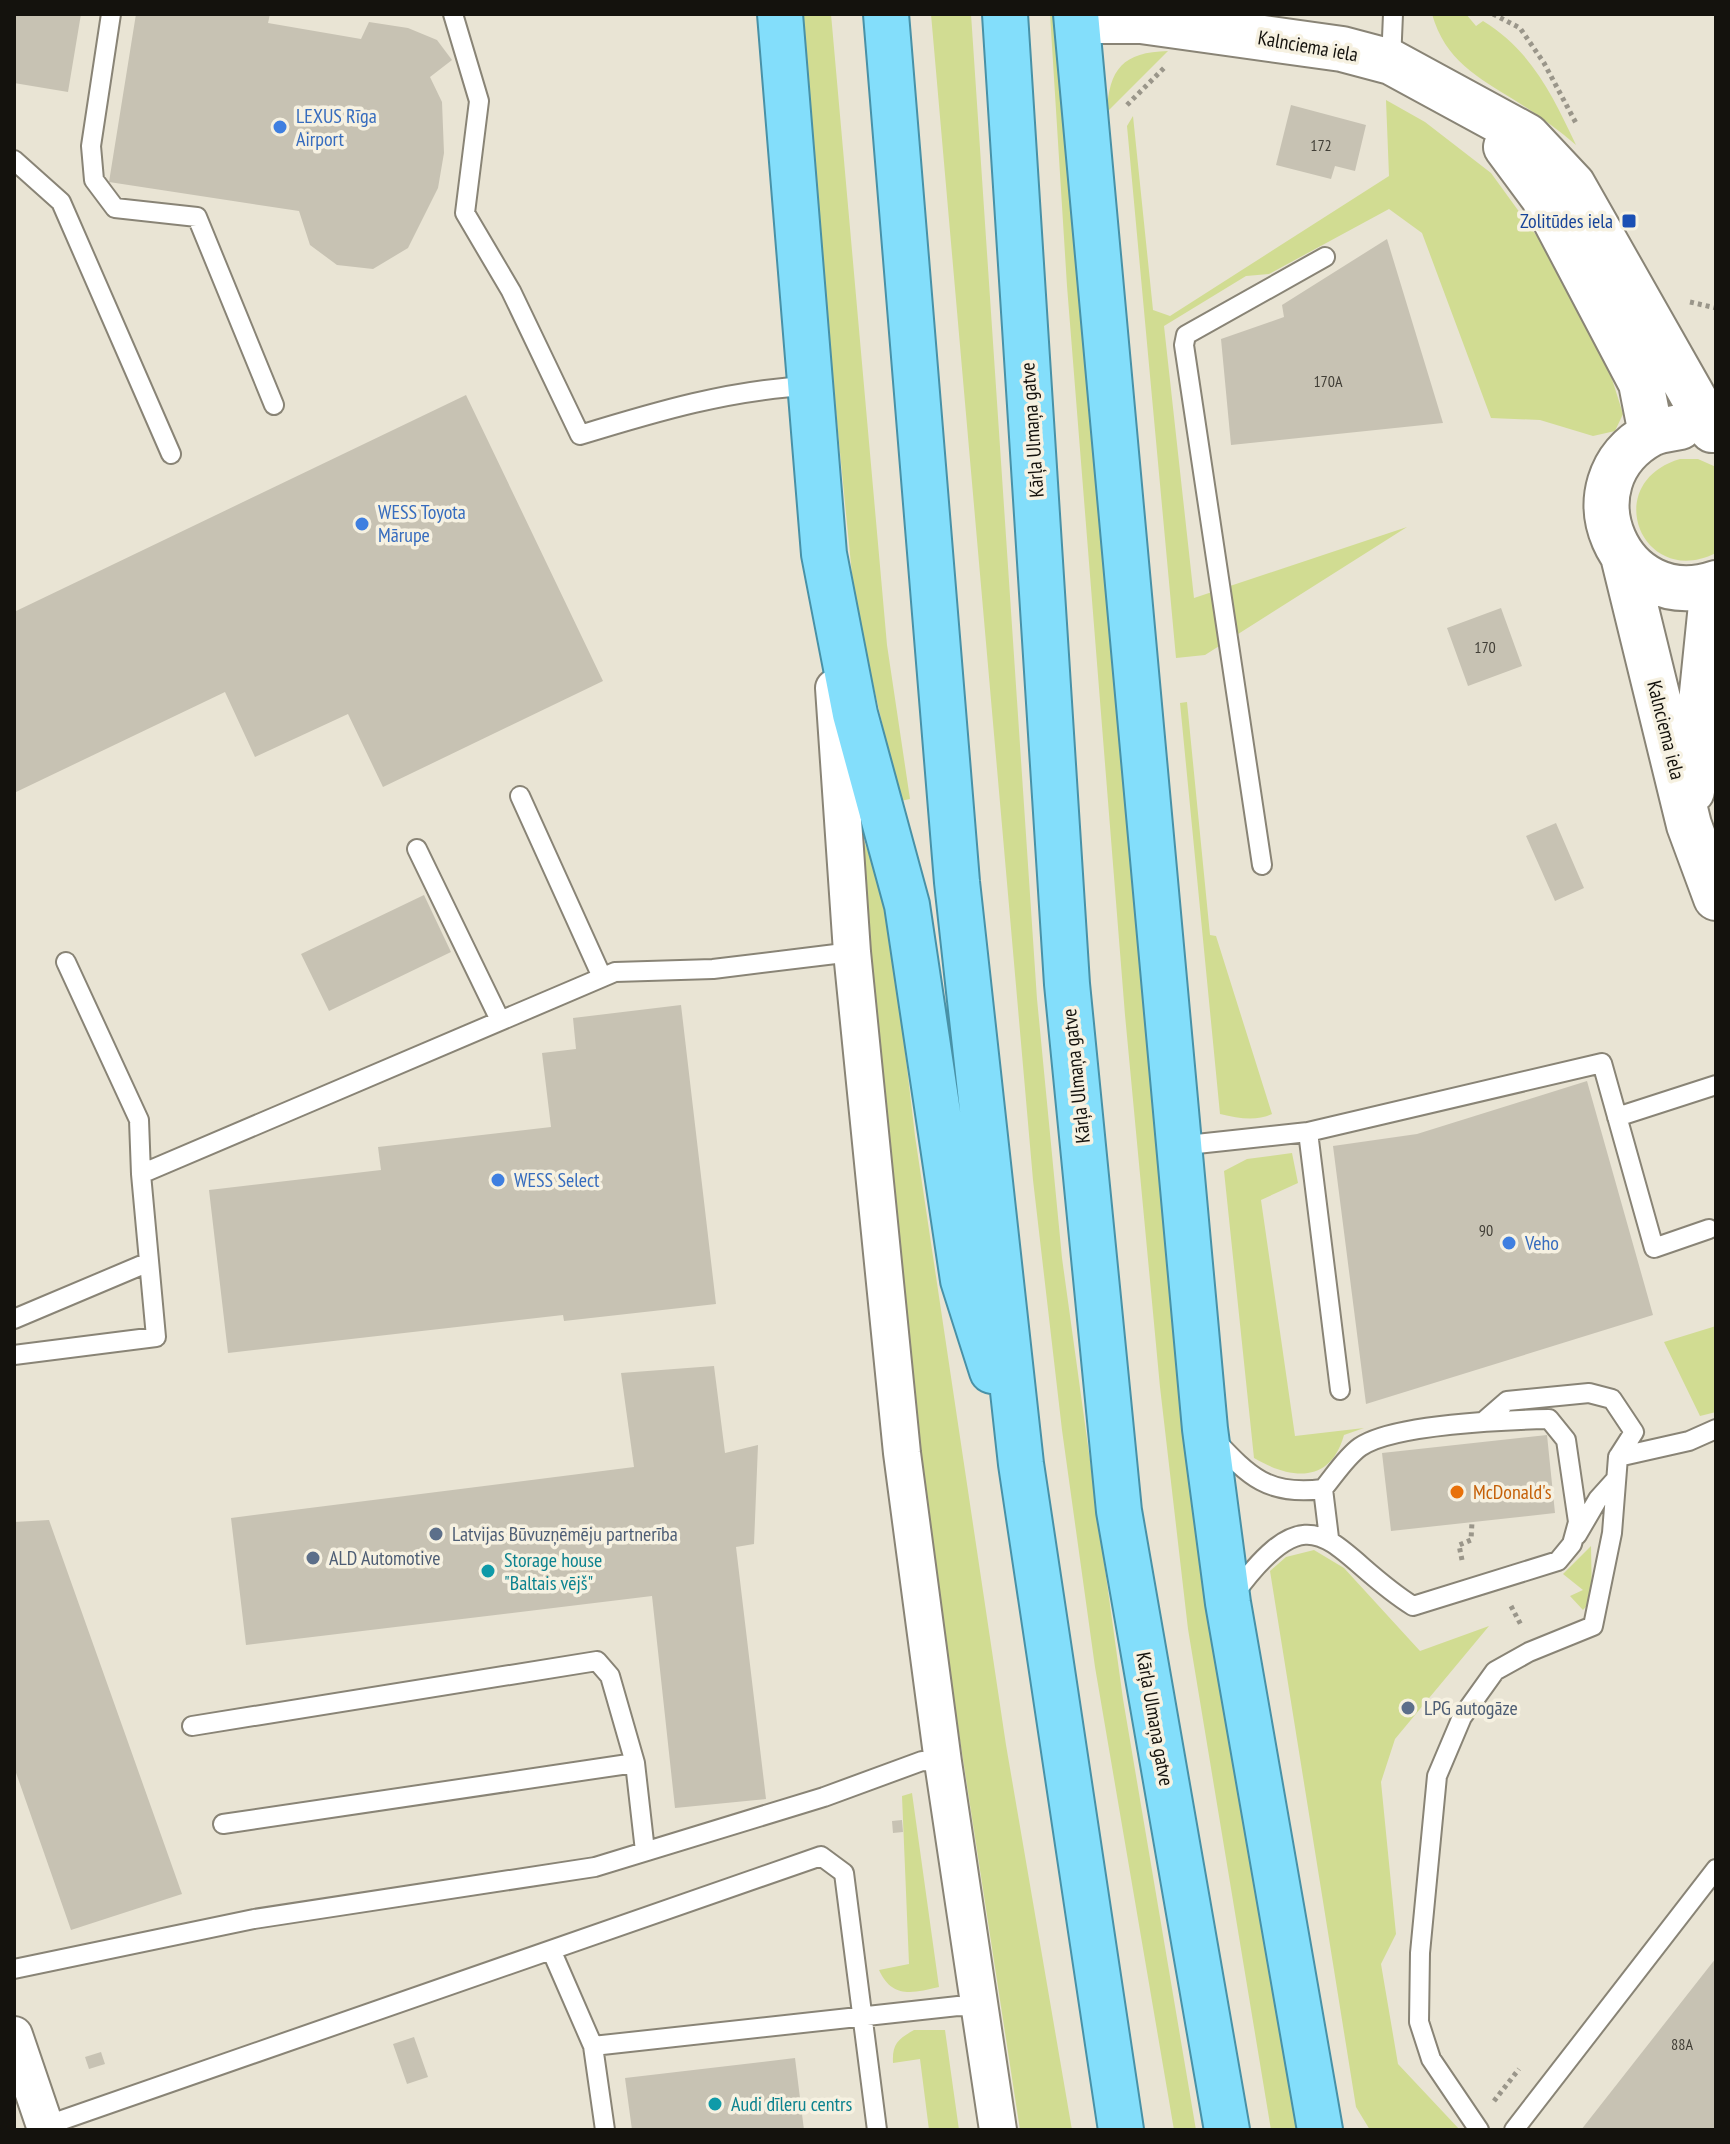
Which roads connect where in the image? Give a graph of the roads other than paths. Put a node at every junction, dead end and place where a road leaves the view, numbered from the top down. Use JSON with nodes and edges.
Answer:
{"nodes":[{"id":1,"x":111,"y":14,"type":"edge"},
{"id":2,"x":453,"y":14,"type":"edge"},
{"id":3,"x":780,"y":14,"type":"edge"},
{"id":4,"x":886,"y":14,"type":"edge"},
{"id":5,"x":1005,"y":14,"type":"edge"},
{"id":6,"x":1393,"y":14,"type":"edge"},
{"id":7,"x":1077,"y":18,"type":"edge"},
{"id":8,"x":1391,"y":62,"type":"junction"},
{"id":9,"x":1478,"y":110,"type":"junction"},
{"id":10,"x":14,"y":160,"type":"edge"},
{"id":11,"x":1325,"y":257,"type":"dead end"},
{"id":12,"x":811,"y":386,"type":"junction"},
{"id":13,"x":274,"y":405,"type":"dead end"},
{"id":14,"x":1714,"y":431,"type":"edge"},
{"id":15,"x":1651,"y":434,"type":"junction"},
{"id":16,"x":171,"y":454,"type":"dead end"},
{"id":17,"x":824,"y":554,"type":"junction"},
{"id":18,"x":1624,"y":560,"type":"junction"},
{"id":19,"x":1715,"y":584,"type":"edge"},
{"id":20,"x":520,"y":796,"type":"dead end"},
{"id":21,"x":1689,"y":825,"type":"junction"},
{"id":22,"x":417,"y":849,"type":"dead end"},
{"id":23,"x":1262,"y":865,"type":"dead end"},
{"id":24,"x":1716,"y":898,"type":"edge"},
{"id":25,"x":852,"y":952,"type":"junction"},
{"id":26,"x":66,"y":962,"type":"dead end"},
{"id":27,"x":602,"y":977,"type":"junction"},
{"id":28,"x":500,"y":1020,"type":"junction"},
{"id":29,"x":1716,"y":1085,"type":"edge"},
{"id":30,"x":1617,"y":1117,"type":"junction"},
{"id":31,"x":1308,"y":1132,"type":"junction"},
{"id":32,"x":1178,"y":1146,"type":"junction"},
{"id":33,"x":141,"y":1174,"type":"junction"},
{"id":34,"x":1709,"y":1229,"type":"dead end"},
{"id":35,"x":149,"y":1262,"type":"junction"},
{"id":36,"x":14,"y":1319,"type":"edge"},
{"id":37,"x":14,"y":1355,"type":"edge"},
{"id":38,"x":1340,"y":1390,"type":"dead end"},
{"id":39,"x":1484,"y":1421,"type":"junction"},
{"id":40,"x":1205,"y":1429,"type":"junction"},
{"id":41,"x":1716,"y":1429,"type":"edge"},
{"id":42,"x":1618,"y":1457,"type":"junction"},
{"id":43,"x":1021,"y":1464,"type":"junction"},
{"id":44,"x":1616,"y":1479,"type":"junction"},
{"id":45,"x":1323,"y":1489,"type":"junction"},
{"id":46,"x":1329,"y":1538,"type":"junction"},
{"id":47,"x":1572,"y":1544,"type":"junction"},
{"id":48,"x":1228,"y":1603,"type":"junction"},
{"id":49,"x":192,"y":1726,"type":"dead end"},
{"id":50,"x":943,"y":1762,"type":"junction"},
{"id":51,"x":635,"y":1763,"type":"junction"},
{"id":52,"x":223,"y":1824,"type":"dead end"},
{"id":53,"x":645,"y":1851,"type":"junction"},
{"id":54,"x":1716,"y":1869,"type":"edge"},
{"id":55,"x":552,"y":1952,"type":"junction"},
{"id":56,"x":14,"y":1969,"type":"edge"},
{"id":57,"x":979,"y":2007,"type":"junction"},
{"id":58,"x":864,"y":2017,"type":"junction"},
{"id":59,"x":14,"y":2035,"type":"edge"},
{"id":60,"x":593,"y":2046,"type":"junction"},
{"id":61,"x":45,"y":2126,"type":"joint"},
{"id":62,"x":605,"y":2130,"type":"edge"},
{"id":63,"x":877,"y":2130,"type":"edge"},
{"id":64,"x":998,"y":2130,"type":"edge"},
{"id":65,"x":1121,"y":2130,"type":"edge"},
{"id":66,"x":1227,"y":2130,"type":"edge"},
{"id":67,"x":1320,"y":2130,"type":"edge"},
{"id":68,"x":1479,"y":2130,"type":"edge"},
{"id":69,"x":1514,"y":2130,"type":"edge"}],
"edges":[{"from":1,"to":13,"type":"lane"},
{"from":2,"to":12,"type":"lane"},
{"from":3,"to":12,"type":"highway"},
{"from":4,"to":43,"type":"highway"},
{"from":5,"to":66,"type":"highway","name":"Kārļa Ulmaņa gatve"},
{"from":6,"to":8,"type":"lane"},
{"from":7,"to":8,"type":"street","name":"Kalnciema iela"},
{"from":7,"to":32,"type":"highway"},
{"from":8,"to":9,"type":"street","name":"Kalnciema iela"},
{"from":9,"to":14,"type":"street","name":"Kalnciema iela"},
{"from":9,"to":15,"type":"street","name":"Kalnciema iela"},
{"from":10,"to":16,"type":"lane"},
{"from":11,"to":23,"type":"lane"},
{"from":12,"to":17,"type":"highway"},
{"from":14,"to":15,"type":"street"},
{"from":15,"to":18,"type":"street","name":"Kalnciema iela"},
{"from":17,"to":25,"type":"street"},
{"from":17,"to":43,"type":"highway"},
{"from":18,"to":19,"type":"street"},
{"from":18,"to":21,"type":"street","name":"Kalnciema iela"},
{"from":19,"to":21,"type":"street"},
{"from":20,"to":27,"type":"lane"},
{"from":21,"to":24,"type":"street","name":"Kalnciema iela"},
{"from":22,"to":28,"type":"lane"},
{"from":25,"to":27,"type":"lane"},
{"from":25,"to":50,"type":"street"},
{"from":26,"to":33,"type":"lane"},
{"from":27,"to":28,"type":"lane"},
{"from":28,"to":33,"type":"lane"},
{"from":29,"to":30,"type":"lane"},
{"from":30,"to":31,"type":"lane"},
{"from":30,"to":34,"type":"lane"},
{"from":31,"to":32,"type":"lane"},
{"from":31,"to":38,"type":"lane"},
{"from":32,"to":40,"type":"highway"},
{"from":33,"to":35,"type":"lane"},
{"from":35,"to":36,"type":"lane"},
{"from":35,"to":37,"type":"lane"},
{"from":39,"to":42,"type":"lane"},
{"from":39,"to":45,"type":"lane"},
{"from":39,"to":47,"type":"lane"},
{"from":40,"to":45,"type":"lane"},
{"from":40,"to":48,"type":"highway"},
{"from":41,"to":42,"type":"lane"},
{"from":42,"to":44,"type":"lane"},
{"from":43,"to":65,"type":"highway"},
{"from":44,"to":47,"type":"lane"},
{"from":44,"to":68,"type":"lane"},
{"from":45,"to":46,"type":"lane"},
{"from":46,"to":47,"type":"lane"},
{"from":46,"to":48,"type":"lane"},
{"from":48,"to":67,"type":"highway"},
{"from":49,"to":51,"type":"lane"},
{"from":50,"to":53,"type":"lane"},
{"from":50,"to":57,"type":"street"},
{"from":51,"to":52,"type":"lane"},
{"from":51,"to":53,"type":"lane"},
{"from":53,"to":56,"type":"lane"},
{"from":54,"to":69,"type":"lane"},
{"from":55,"to":58,"type":"lane"},
{"from":55,"to":60,"type":"lane"},
{"from":55,"to":61,"type":"lane"},
{"from":57,"to":58,"type":"lane"},
{"from":57,"to":64,"type":"street"},
{"from":58,"to":60,"type":"lane"},
{"from":58,"to":63,"type":"lane"},
{"from":59,"to":61,"type":"street"},
{"from":60,"to":62,"type":"lane"}]}
